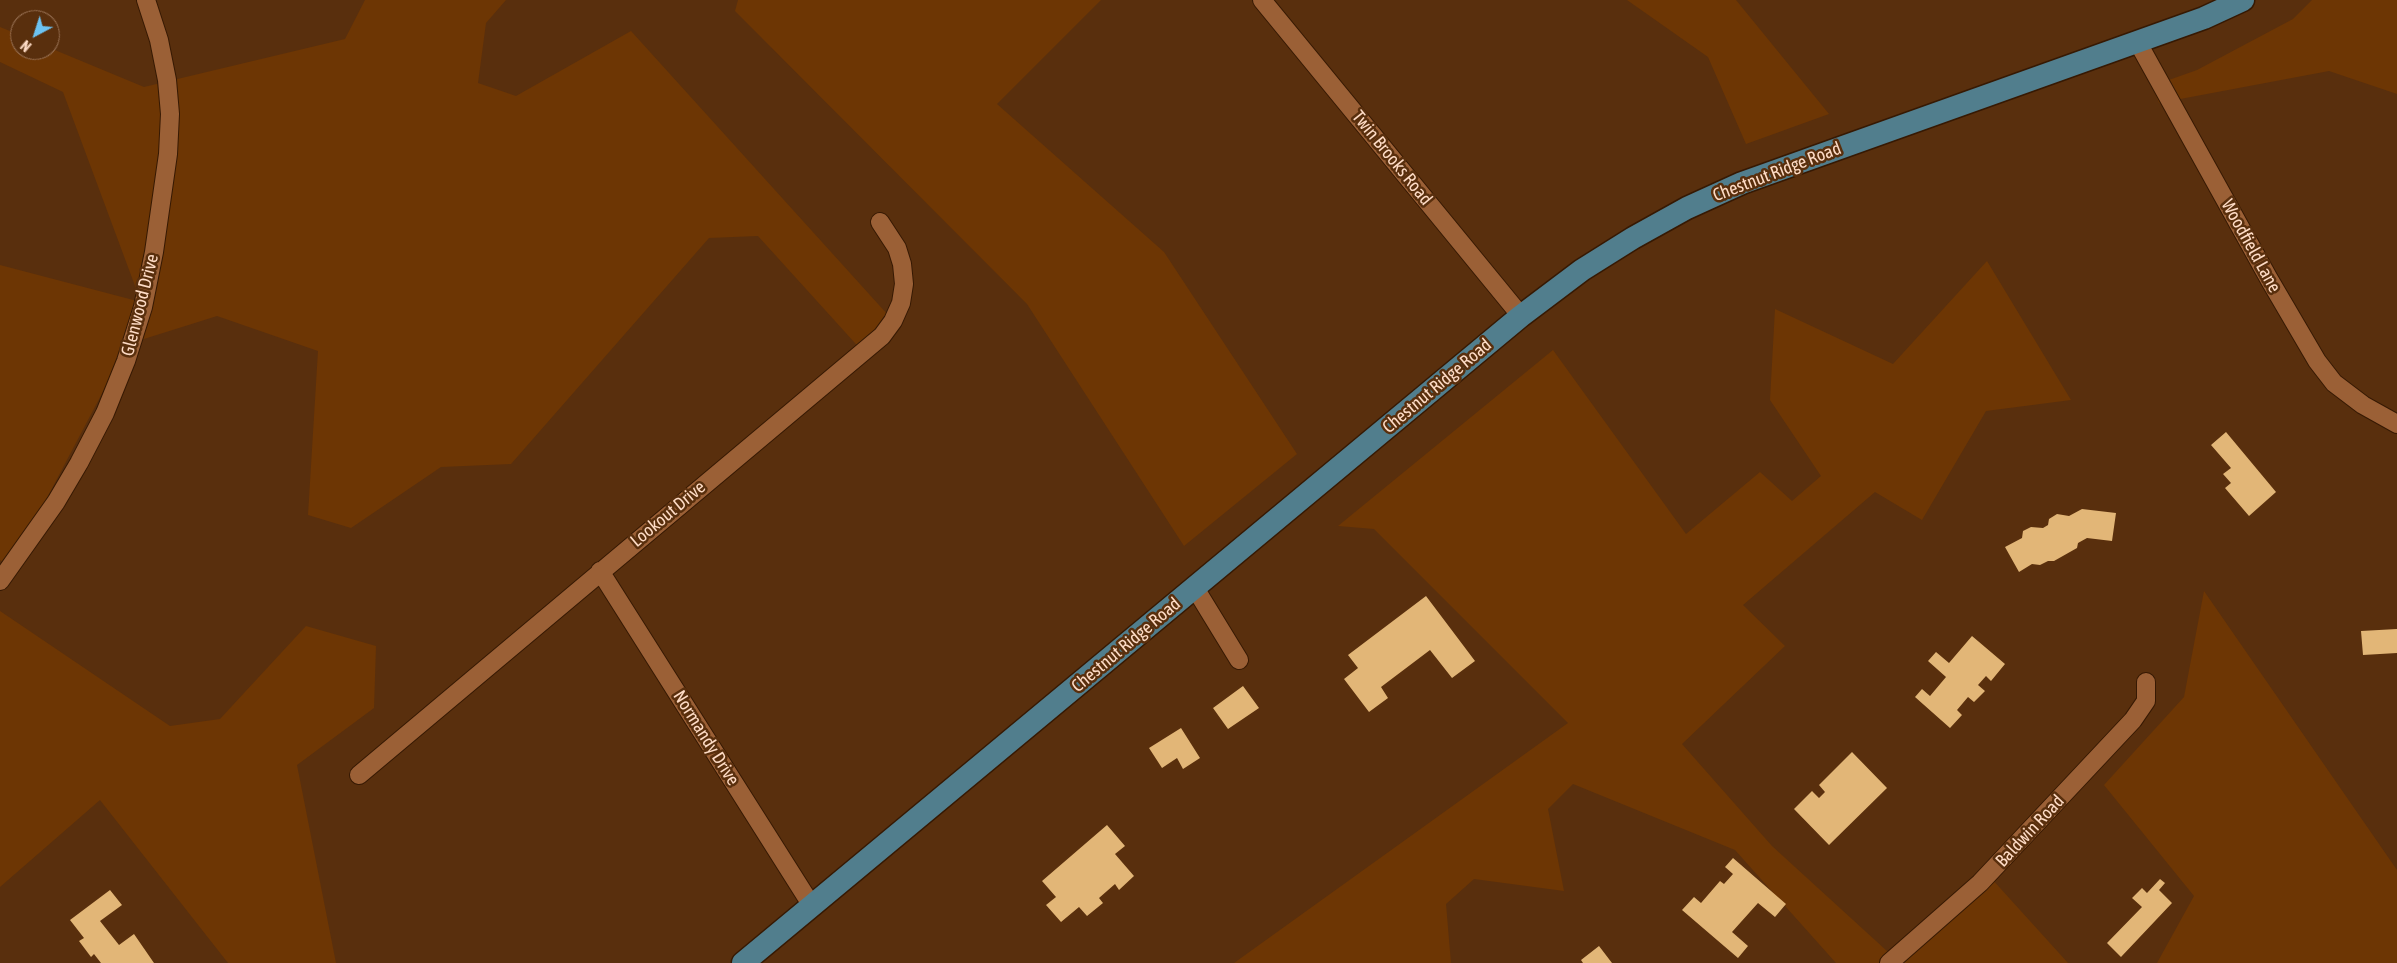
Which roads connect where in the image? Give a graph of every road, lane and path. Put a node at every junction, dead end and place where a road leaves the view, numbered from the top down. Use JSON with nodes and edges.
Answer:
{"nodes":[{"id":1,"x":146,"y":0,"type":"edge"},
{"id":2,"x":1262,"y":0,"type":"edge"},
{"id":3,"x":2243,"y":0,"type":"edge"},
{"id":4,"x":2137,"y":41,"type":"junction"},
{"id":5,"x":880,"y":222,"type":"dead end"},
{"id":6,"x":1521,"y":316,"type":"junction"},
{"id":7,"x":2397,"y":424,"type":"edge"},
{"id":8,"x":600,"y":571,"type":"junction"},
{"id":9,"x":0,"y":581,"type":"edge"},
{"id":10,"x":1195,"y":588,"type":"junction"},
{"id":11,"x":1239,"y":660,"type":"dead end"},
{"id":12,"x":2146,"y":682,"type":"dead end"},
{"id":13,"x":359,"y":775,"type":"dead end"},
{"id":14,"x":812,"y":906,"type":"junction"},
{"id":15,"x":743,"y":963,"type":"edge"},
{"id":16,"x":1889,"y":963,"type":"edge"}],
"edges":[{"from":1,"to":9,"type":"street","name":"Glenwood Drive"},
{"from":2,"to":6,"type":"street","name":"Twin Brooks Road"},
{"from":3,"to":4,"type":"main road","name":"Chestnut Ridge Road"},
{"from":4,"to":6,"type":"main road","name":"Chestnut Ridge Road"},
{"from":4,"to":7,"type":"street","name":"Woodfield Lane"},
{"from":5,"to":8,"type":"street","name":"Lookout Drive"},
{"from":6,"to":10,"type":"main road","name":"Chestnut Ridge Road"},
{"from":8,"to":13,"type":"street","name":"Lookout Drive"},
{"from":8,"to":14,"type":"street","name":"Normandy Drive"},
{"from":10,"to":11,"type":"street"},
{"from":10,"to":14,"type":"main road","name":"Chestnut Ridge Road"},
{"from":12,"to":16,"type":"street","name":"Baldwin Road"},
{"from":14,"to":15,"type":"main road","name":"Chestnut Ridge Road"}]}
